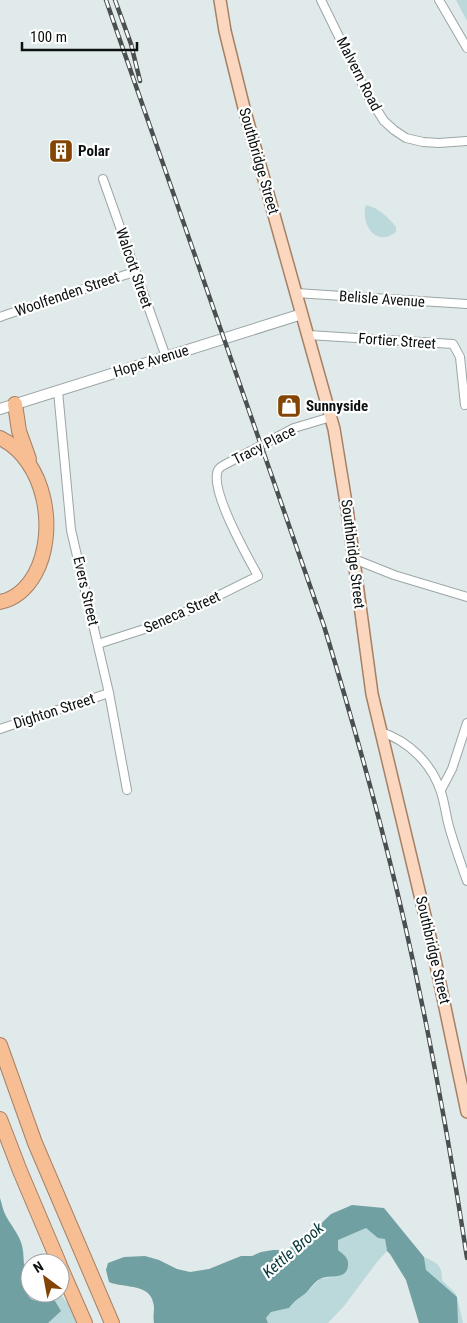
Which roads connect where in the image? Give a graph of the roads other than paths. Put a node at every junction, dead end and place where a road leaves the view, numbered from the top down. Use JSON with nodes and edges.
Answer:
{"nodes":[{"id":1,"x":220,"y":0,"type":"edge"},
{"id":2,"x":321,"y":0,"type":"edge"},
{"id":3,"x":439,"y":0,"type":"edge"},
{"id":4,"x":467,"y":48,"type":"edge"},
{"id":5,"x":467,"y":141,"type":"edge"},
{"id":6,"x":103,"y":179,"type":"dead end"},
{"id":7,"x":135,"y":272,"type":"junction"},
{"id":8,"x":296,"y":294,"type":"junction"},
{"id":9,"x":467,"y":304,"type":"edge"},
{"id":10,"x":302,"y":314,"type":"junction"},
{"id":11,"x":0,"y":317,"type":"edge"},
{"id":12,"x":308,"y":335,"type":"junction"},
{"id":13,"x":166,"y":357,"type":"junction"},
{"id":14,"x":58,"y":391,"type":"junction"},
{"id":15,"x":16,"y":404,"type":"junction"},
{"id":16,"x":465,"y":405,"type":"dead end"},
{"id":17,"x":0,"y":409,"type":"edge"},
{"id":18,"x":331,"y":417,"type":"junction"},
{"id":19,"x":0,"y":438,"type":"edge"},
{"id":20,"x":36,"y":477,"type":"junction"},
{"id":21,"x":354,"y":559,"type":"junction"},
{"id":22,"x":256,"y":572,"type":"joint"},
{"id":23,"x":467,"y":597,"type":"edge"},
{"id":24,"x":0,"y":602,"type":"edge"},
{"id":25,"x":98,"y":644,"type":"junction"},
{"id":26,"x":109,"y":693,"type":"junction"},
{"id":27,"x":467,"y":723,"type":"edge"},
{"id":28,"x":0,"y":729,"type":"edge"},
{"id":29,"x":381,"y":732,"type":"junction"},
{"id":30,"x":127,"y":790,"type":"dead end"},
{"id":31,"x":441,"y":790,"type":"junction"},
{"id":32,"x":458,"y":852,"type":"junction"},
{"id":33,"x":467,"y":855,"type":"edge"},
{"id":34,"x":467,"y":881,"type":"edge"},
{"id":35,"x":0,"y":1045,"type":"edge"},
{"id":36,"x":467,"y":1112,"type":"edge"},
{"id":37,"x":0,"y":1118,"type":"edge"},
{"id":38,"x":54,"y":1253,"type":"edge"},
{"id":39,"x":70,"y":1289,"type":"edge"},
{"id":40,"x":85,"y":1323,"type":"edge"},
{"id":41,"x":112,"y":1323,"type":"edge"}],
"edges":[{"from":1,"to":8,"type":"main road","name":"Southbridge Street"},
{"from":2,"to":5,"type":"street","name":"Malvern Road"},
{"from":3,"to":4,"type":"street"},
{"from":6,"to":7,"type":"street","name":"Walcott Street"},
{"from":7,"to":11,"type":"street","name":"Woolfenden Street"},
{"from":7,"to":13,"type":"street","name":"Walcott Street"},
{"from":8,"to":9,"type":"street","name":"Belisle Avenue"},
{"from":8,"to":10,"type":"main road","name":"Southbridge Street"},
{"from":10,"to":12,"type":"main road","name":"Southbridge Street"},
{"from":10,"to":13,"type":"main road","name":"Hope Avenue"},
{"from":12,"to":16,"type":"street","name":"Fortier Street"},
{"from":12,"to":18,"type":"main road","name":"Southbridge Street"},
{"from":13,"to":14,"type":"main road","name":"Hope Avenue"},
{"from":14,"to":15,"type":"main road","name":"Hope Avenue"},
{"from":14,"to":25,"type":"street","name":"Evers Street"},
{"from":15,"to":17,"type":"main road","name":"Hope Avenue"},
{"from":15,"to":20,"type":"highway"},
{"from":18,"to":21,"type":"main road","name":"Southbridge Street"},
{"from":18,"to":22,"type":"street","name":"Tracy Place"},
{"from":19,"to":20,"type":"highway"},
{"from":20,"to":24,"type":"highway"},
{"from":21,"to":23,"type":"street"},
{"from":21,"to":29,"type":"main road","name":"Southbridge Street"},
{"from":22,"to":25,"type":"street","name":"Seneca Street"},
{"from":25,"to":26,"type":"street","name":"Evers Street"},
{"from":26,"to":28,"type":"street","name":"Dighton Street"},
{"from":26,"to":30,"type":"street","name":"Evers Street"},
{"from":27,"to":31,"type":"street"},
{"from":29,"to":31,"type":"street"},
{"from":29,"to":36,"type":"main road","name":"Southbridge Street"},
{"from":31,"to":32,"type":"street"},
{"from":32,"to":33,"type":"street"},
{"from":32,"to":34,"type":"street"},
{"from":35,"to":41,"type":"highway"},
{"from":37,"to":38,"type":"highway"},
{"from":39,"to":40,"type":"highway"}]}
